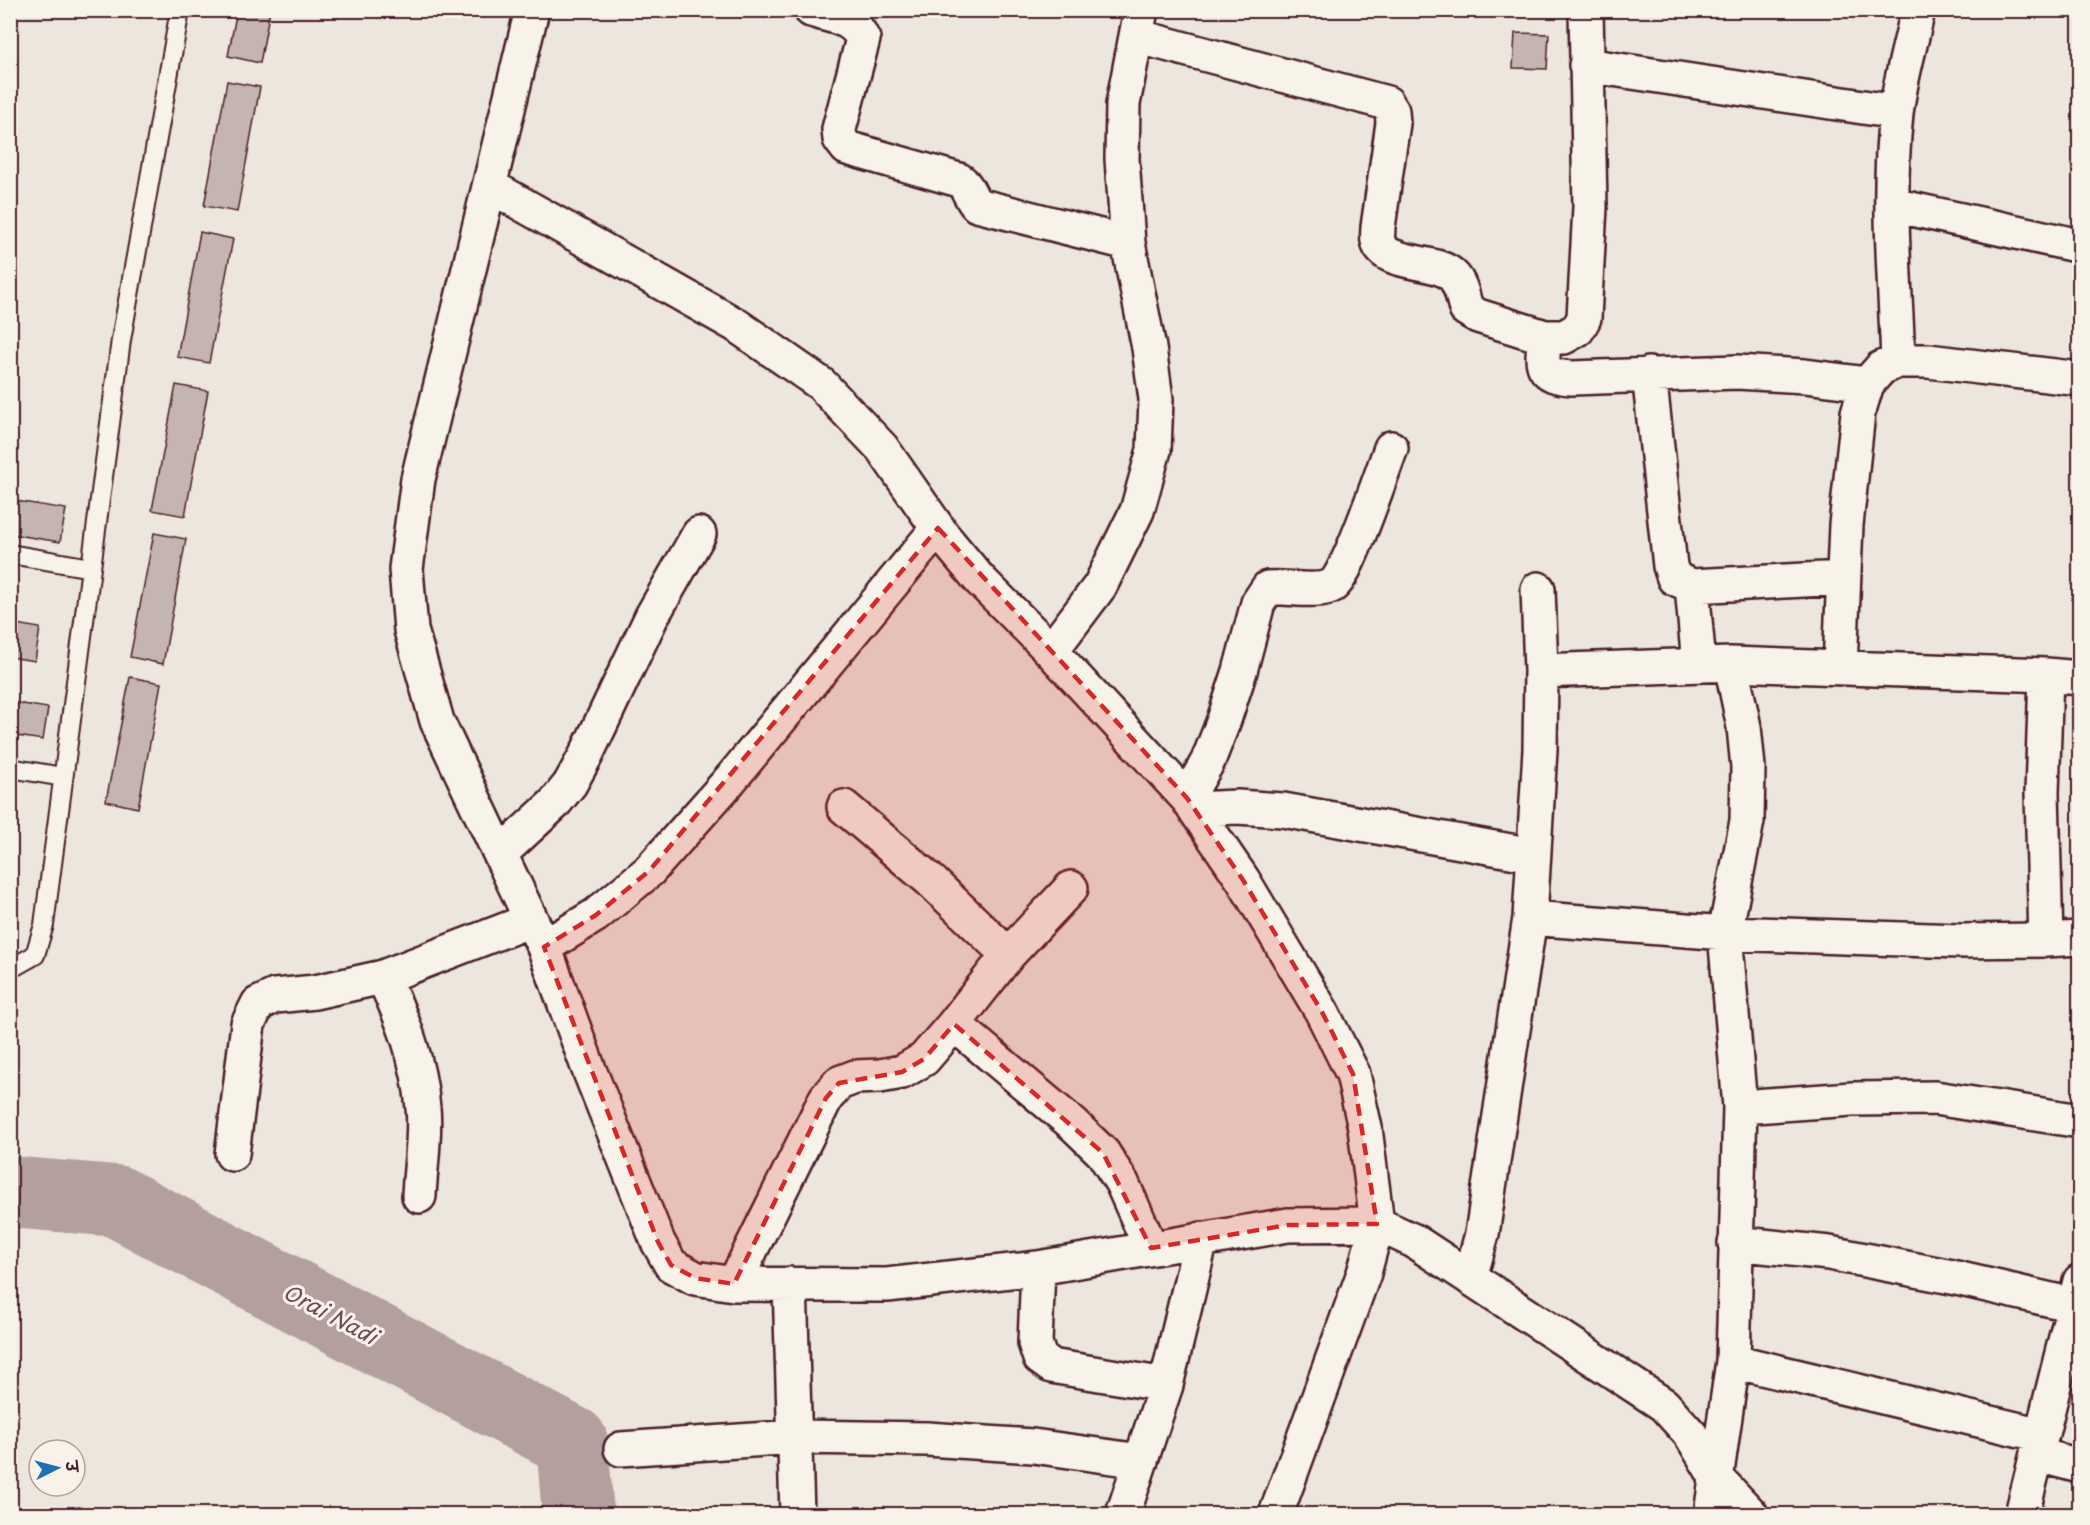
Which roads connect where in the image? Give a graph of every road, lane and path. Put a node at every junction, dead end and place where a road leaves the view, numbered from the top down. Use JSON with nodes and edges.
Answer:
{"nodes":[{"id":1,"x":180,"y":10,"type":"edge"},
{"id":2,"x":532,"y":10,"type":"edge"},
{"id":3,"x":811,"y":10,"type":"edge"},
{"id":4,"x":1586,"y":10,"type":"edge"},
{"id":5,"x":1918,"y":10,"type":"edge"},
{"id":6,"x":1138,"y":23,"type":"edge"},
{"id":7,"x":1586,"y":65,"type":"junction"},
{"id":8,"x":1896,"y":112,"type":"junction"},
{"id":9,"x":490,"y":186,"type":"junction"},
{"id":10,"x":1893,"y":205,"type":"junction"},
{"id":11,"x":1128,"y":243,"type":"junction"},
{"id":12,"x":2079,"y":246,"type":"edge"},
{"id":13,"x":1545,"y":338,"type":"junction"},
{"id":14,"x":1898,"y":361,"type":"junction"},
{"id":15,"x":1649,"y":374,"type":"junction"},
{"id":16,"x":2079,"y":379,"type":"edge"},
{"id":17,"x":1867,"y":384,"type":"junction"},
{"id":18,"x":1391,"y":448,"type":"dead end"},
{"id":19,"x":938,"y":528,"type":"junction"},
{"id":20,"x":699,"y":534,"type":"dead end"},
{"id":21,"x":10,"y":554,"type":"edge"},
{"id":22,"x":91,"y":568,"type":"junction"},
{"id":23,"x":1843,"y":578,"type":"junction"},
{"id":24,"x":1692,"y":586,"type":"junction"},
{"id":25,"x":1538,"y":589,"type":"dead end"},
{"id":26,"x":1051,"y":651,"type":"junction"},
{"id":27,"x":1715,"y":664,"type":"junction"},
{"id":28,"x":1840,"y":667,"type":"junction"},
{"id":29,"x":1541,"y":671,"type":"junction"},
{"id":30,"x":2046,"y":675,"type":"junction"},
{"id":31,"x":2079,"y":678,"type":"edge"},
{"id":32,"x":10,"y":768,"type":"edge"},
{"id":33,"x":63,"y":777,"type":"junction"},
{"id":34,"x":1190,"y":803,"type":"junction"},
{"id":35,"x":843,"y":807,"type":"dead end"},
{"id":36,"x":500,"y":854,"type":"junction"},
{"id":37,"x":1533,"y":855,"type":"junction"},
{"id":38,"x":1071,"y":888,"type":"dead end"},
{"id":39,"x":1530,"y":918,"type":"junction"},
{"id":40,"x":538,"y":933,"type":"junction"},
{"id":41,"x":1725,"y":933,"type":"junction"},
{"id":42,"x":2079,"y":938,"type":"edge"},
{"id":43,"x":2046,"y":940,"type":"junction"},
{"id":44,"x":1008,"y":955,"type":"junction"},
{"id":45,"x":10,"y":969,"type":"edge"},
{"id":46,"x":383,"y":977,"type":"junction"},
{"id":47,"x":954,"y":1024,"type":"junction"},
{"id":48,"x":1740,"y":1107,"type":"junction"},
{"id":49,"x":2079,"y":1121,"type":"edge"},
{"id":50,"x":231,"y":1154,"type":"dead end"},
{"id":51,"x":419,"y":1196,"type":"dead end"},
{"id":52,"x":1377,"y":1224,"type":"junction"},
{"id":53,"x":1201,"y":1239,"type":"junction"},
{"id":54,"x":1735,"y":1243,"type":"junction"},
{"id":55,"x":1151,"y":1248,"type":"junction"},
{"id":56,"x":1038,"y":1268,"type":"junction"},
{"id":57,"x":1470,"y":1278,"type":"junction"},
{"id":58,"x":734,"y":1284,"type":"junction"},
{"id":59,"x":790,"y":1284,"type":"junction"},
{"id":60,"x":2078,"y":1288,"type":"edge"},
{"id":61,"x":1733,"y":1361,"type":"junction"},
{"id":62,"x":1166,"y":1384,"type":"junction"},
{"id":63,"x":796,"y":1437,"type":"junction"},
{"id":64,"x":2040,"y":1445,"type":"junction"},
{"id":65,"x":621,"y":1449,"type":"dead end"},
{"id":66,"x":1141,"y":1461,"type":"junction"},
{"id":67,"x":2079,"y":1466,"type":"edge"},
{"id":68,"x":1716,"y":1477,"type":"junction"},
{"id":69,"x":797,"y":1515,"type":"edge"},
{"id":70,"x":1123,"y":1515,"type":"edge"},
{"id":71,"x":1276,"y":1515,"type":"edge"},
{"id":72,"x":1712,"y":1515,"type":"edge"},
{"id":73,"x":1751,"y":1515,"type":"edge"},
{"id":74,"x":2022,"y":1515,"type":"edge"}],
"edges":[{"from":1,"to":22,"type":"lane"},
{"from":2,"to":9,"type":"street"},
{"from":3,"to":11,"type":"street"},
{"from":4,"to":7,"type":"street"},
{"from":5,"to":8,"type":"street"},
{"from":6,"to":11,"type":"street"},
{"from":6,"to":13,"type":"street"},
{"from":7,"to":8,"type":"street"},
{"from":7,"to":13,"type":"street"},
{"from":8,"to":10,"type":"street"},
{"from":9,"to":19,"type":"street"},
{"from":9,"to":36,"type":"street"},
{"from":10,"to":12,"type":"street"},
{"from":10,"to":14,"type":"street"},
{"from":11,"to":26,"type":"street"},
{"from":13,"to":15,"type":"street"},
{"from":14,"to":16,"type":"street"},
{"from":14,"to":17,"type":"street"},
{"from":15,"to":17,"type":"street"},
{"from":15,"to":24,"type":"street"},
{"from":17,"to":23,"type":"street"},
{"from":18,"to":34,"type":"street"},
{"from":19,"to":26,"type":"street"},
{"from":19,"to":40,"type":"street"},
{"from":20,"to":36,"type":"street"},
{"from":21,"to":22,"type":"lane"},
{"from":22,"to":33,"type":"lane"},
{"from":23,"to":24,"type":"street"},
{"from":23,"to":28,"type":"street"},
{"from":24,"to":27,"type":"street"},
{"from":25,"to":29,"type":"street"},
{"from":26,"to":34,"type":"street"},
{"from":27,"to":28,"type":"street"},
{"from":27,"to":29,"type":"street"},
{"from":27,"to":41,"type":"street"},
{"from":28,"to":30,"type":"street"},
{"from":29,"to":37,"type":"street"},
{"from":30,"to":31,"type":"street"},
{"from":30,"to":43,"type":"street"},
{"from":32,"to":33,"type":"lane"},
{"from":33,"to":45,"type":"lane"},
{"from":34,"to":37,"type":"street"},
{"from":34,"to":52,"type":"street"},
{"from":35,"to":44,"type":"street"},
{"from":36,"to":40,"type":"street"},
{"from":37,"to":39,"type":"street"},
{"from":38,"to":44,"type":"street"},
{"from":39,"to":41,"type":"street"},
{"from":39,"to":57,"type":"street"},
{"from":40,"to":46,"type":"street"},
{"from":40,"to":58,"type":"street"},
{"from":41,"to":43,"type":"street"},
{"from":41,"to":48,"type":"street"},
{"from":42,"to":43,"type":"street"},
{"from":44,"to":47,"type":"street"},
{"from":46,"to":50,"type":"street"},
{"from":46,"to":51,"type":"street"},
{"from":47,"to":55,"type":"street"},
{"from":47,"to":58,"type":"street"},
{"from":48,"to":49,"type":"street"},
{"from":48,"to":54,"type":"street"},
{"from":52,"to":53,"type":"street"},
{"from":52,"to":57,"type":"street"},
{"from":52,"to":71,"type":"street"},
{"from":53,"to":55,"type":"street"},
{"from":53,"to":62,"type":"street"},
{"from":54,"to":60,"type":"street"},
{"from":54,"to":61,"type":"street"},
{"from":55,"to":56,"type":"street"},
{"from":56,"to":59,"type":"street"},
{"from":56,"to":62,"type":"street"},
{"from":57,"to":68,"type":"street"},
{"from":58,"to":59,"type":"street"},
{"from":59,"to":63,"type":"street"},
{"from":60,"to":64,"type":"street"},
{"from":61,"to":64,"type":"street"},
{"from":61,"to":68,"type":"street"},
{"from":62,"to":66,"type":"street"},
{"from":63,"to":65,"type":"street"},
{"from":63,"to":66,"type":"street"},
{"from":63,"to":69,"type":"street"},
{"from":64,"to":67,"type":"street"},
{"from":64,"to":74,"type":"street"},
{"from":66,"to":70,"type":"street"},
{"from":68,"to":72,"type":"street"},
{"from":68,"to":73,"type":"street"}]}
